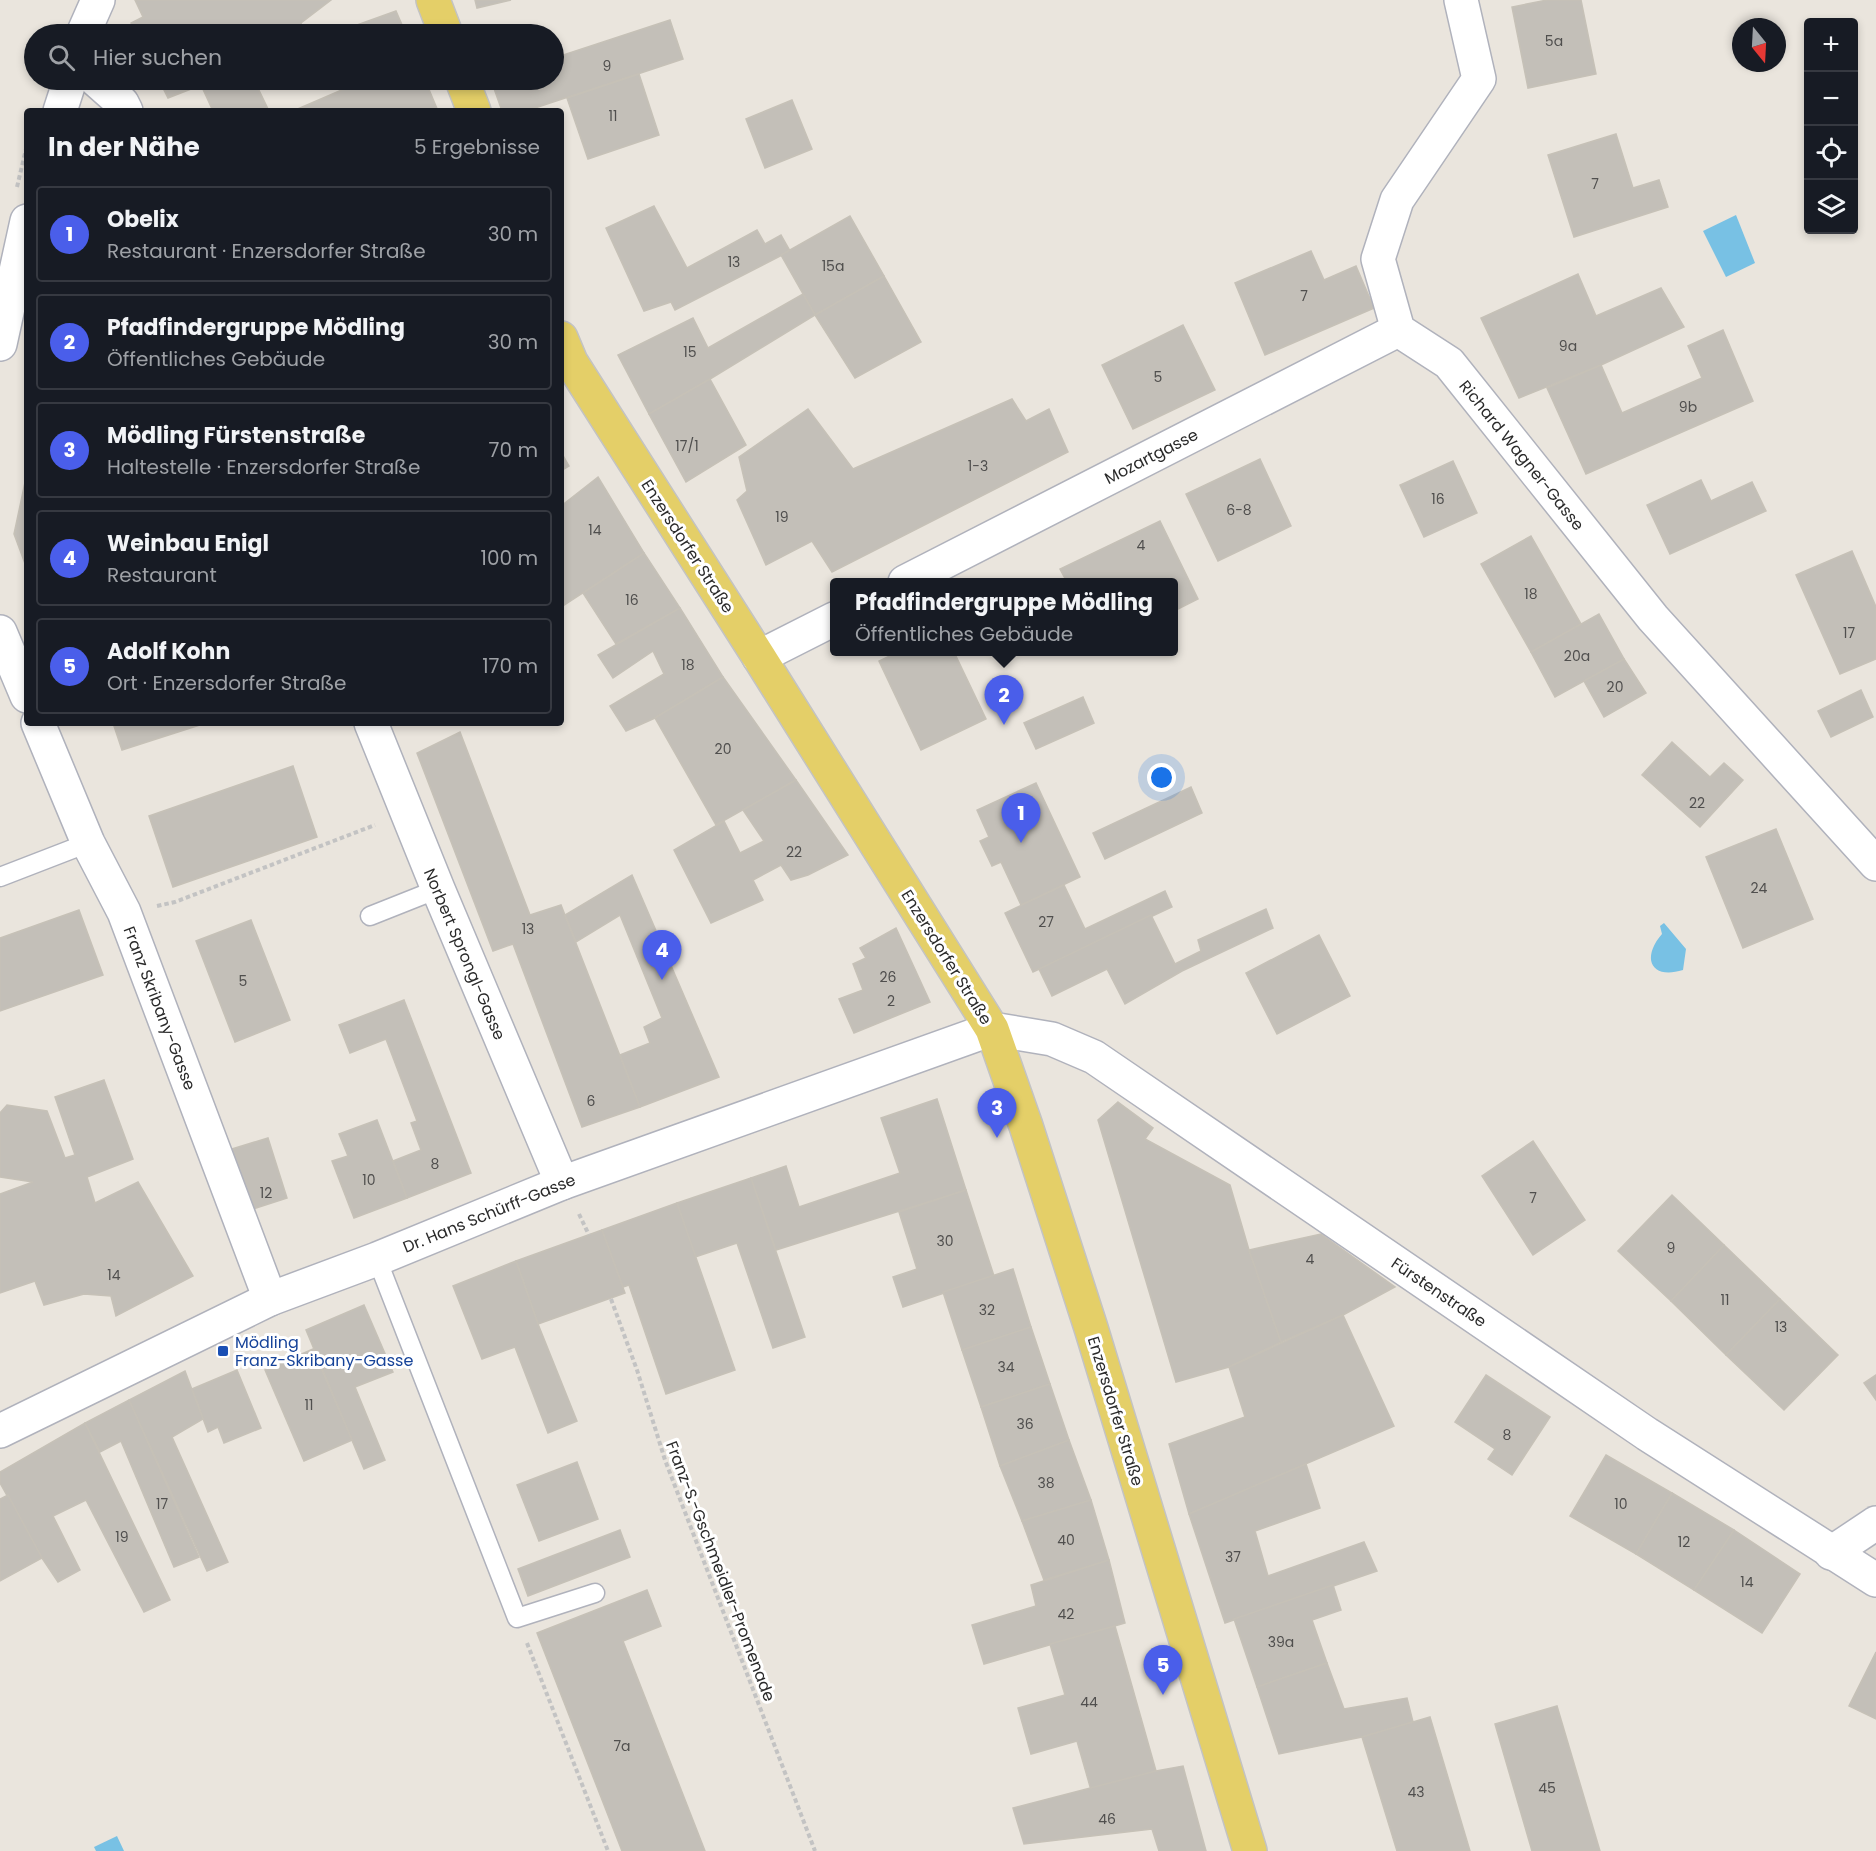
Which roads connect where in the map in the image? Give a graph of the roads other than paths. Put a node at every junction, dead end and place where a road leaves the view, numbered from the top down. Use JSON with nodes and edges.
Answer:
{"nodes":[{"id":1,"x":98,"y":0,"type":"edge"},
{"id":2,"x":433,"y":0,"type":"edge"},
{"id":3,"x":1461,"y":0,"type":"edge"},
{"id":4,"x":87,"y":24,"type":"edge"},
{"id":5,"x":442,"y":24,"type":"edge"},
{"id":6,"x":67,"y":90,"type":"edge"},
{"id":7,"x":111,"y":90,"type":"edge"},
{"id":8,"x":466,"y":90,"type":"edge"},
{"id":9,"x":61,"y":108,"type":"edge"},
{"id":10,"x":124,"y":108,"type":"edge"},
{"id":11,"x":473,"y":108,"type":"edge"},
{"id":12,"x":24,"y":235,"type":"edge"},
{"id":13,"x":1398,"y":330,"type":"junction"},
{"id":14,"x":0,"y":344,"type":"edge"},
{"id":15,"x":564,"y":345,"type":"edge"},
{"id":16,"x":913,"y":578,"type":"edge"},
{"id":17,"x":830,"y":621,"type":"edge"},
{"id":18,"x":0,"y":632,"type":"edge"},
{"id":19,"x":759,"y":657,"type":"junction"},
{"id":20,"x":24,"y":689,"type":"edge"},
{"id":21,"x":39,"y":726,"type":"edge"},
{"id":22,"x":372,"y":726,"type":"edge"},
{"id":23,"x":88,"y":843,"type":"junction"},
{"id":24,"x":1876,"y":864,"type":"edge"},
{"id":25,"x":0,"y":877,"type":"edge"},
{"id":26,"x":438,"y":889,"type":"junction"},
{"id":27,"x":370,"y":916,"type":"dead end"},
{"id":28,"x":992,"y":1029,"type":"junction"},
{"id":29,"x":562,"y":1183,"type":"junction"},
{"id":30,"x":377,"y":1259,"type":"junction"},
{"id":31,"x":270,"y":1299,"type":"junction"},
{"id":32,"x":0,"y":1431,"type":"edge"},
{"id":33,"x":1876,"y":1523,"type":"edge"},
{"id":34,"x":1831,"y":1553,"type":"junction"},
{"id":35,"x":1876,"y":1580,"type":"edge"},
{"id":36,"x":595,"y":1593,"type":"dead end"},
{"id":37,"x":1250,"y":1851,"type":"edge"}],
"edges":[{"from":1,"to":4,"type":"street"},
{"from":2,"to":5,"type":"main road"},
{"from":3,"to":13,"type":"street"},
{"from":6,"to":9,"type":"street"},
{"from":7,"to":10,"type":"street"},
{"from":8,"to":11,"type":"main road"},
{"from":12,"to":14,"type":"street"},
{"from":13,"to":16,"type":"street","name":"Mozartgasse"},
{"from":13,"to":24,"type":"street","name":"Richard Wagner-Gasse"},
{"from":15,"to":19,"type":"main road","name":"Enzersdorfer Straße"},
{"from":17,"to":19,"type":"street"},
{"from":18,"to":20,"type":"street"},
{"from":19,"to":28,"type":"main road","name":"Enzersdorfer Straße"},
{"from":21,"to":23,"type":"street","name":"Franz Skribany-Gasse"},
{"from":22,"to":26,"type":"street","name":"Norbert Sprongl-Gasse"},
{"from":23,"to":25,"type":"lane"},
{"from":23,"to":31,"type":"street","name":"Franz Skribany-Gasse"},
{"from":26,"to":27,"type":"lane"},
{"from":26,"to":29,"type":"street","name":"Norbert Sprongl-Gasse"},
{"from":28,"to":29,"type":"street","name":"Dr. Hans Schürff-Gasse"},
{"from":28,"to":34,"type":"street","name":"Fürstenstraße"},
{"from":28,"to":37,"type":"main road","name":"Enzersdorfer Straße"},
{"from":29,"to":30,"type":"street","name":"Dr. Hans Schürff-Gasse"},
{"from":30,"to":31,"type":"street","name":"Dr. Hans Schürff-Gasse"},
{"from":30,"to":36,"type":"lane"},
{"from":31,"to":32,"type":"street","name":"Dr. Hans Schürff-Gasse"},
{"from":33,"to":34,"type":"street"},
{"from":34,"to":35,"type":"street","name":"Fürstenstraße"}]}
